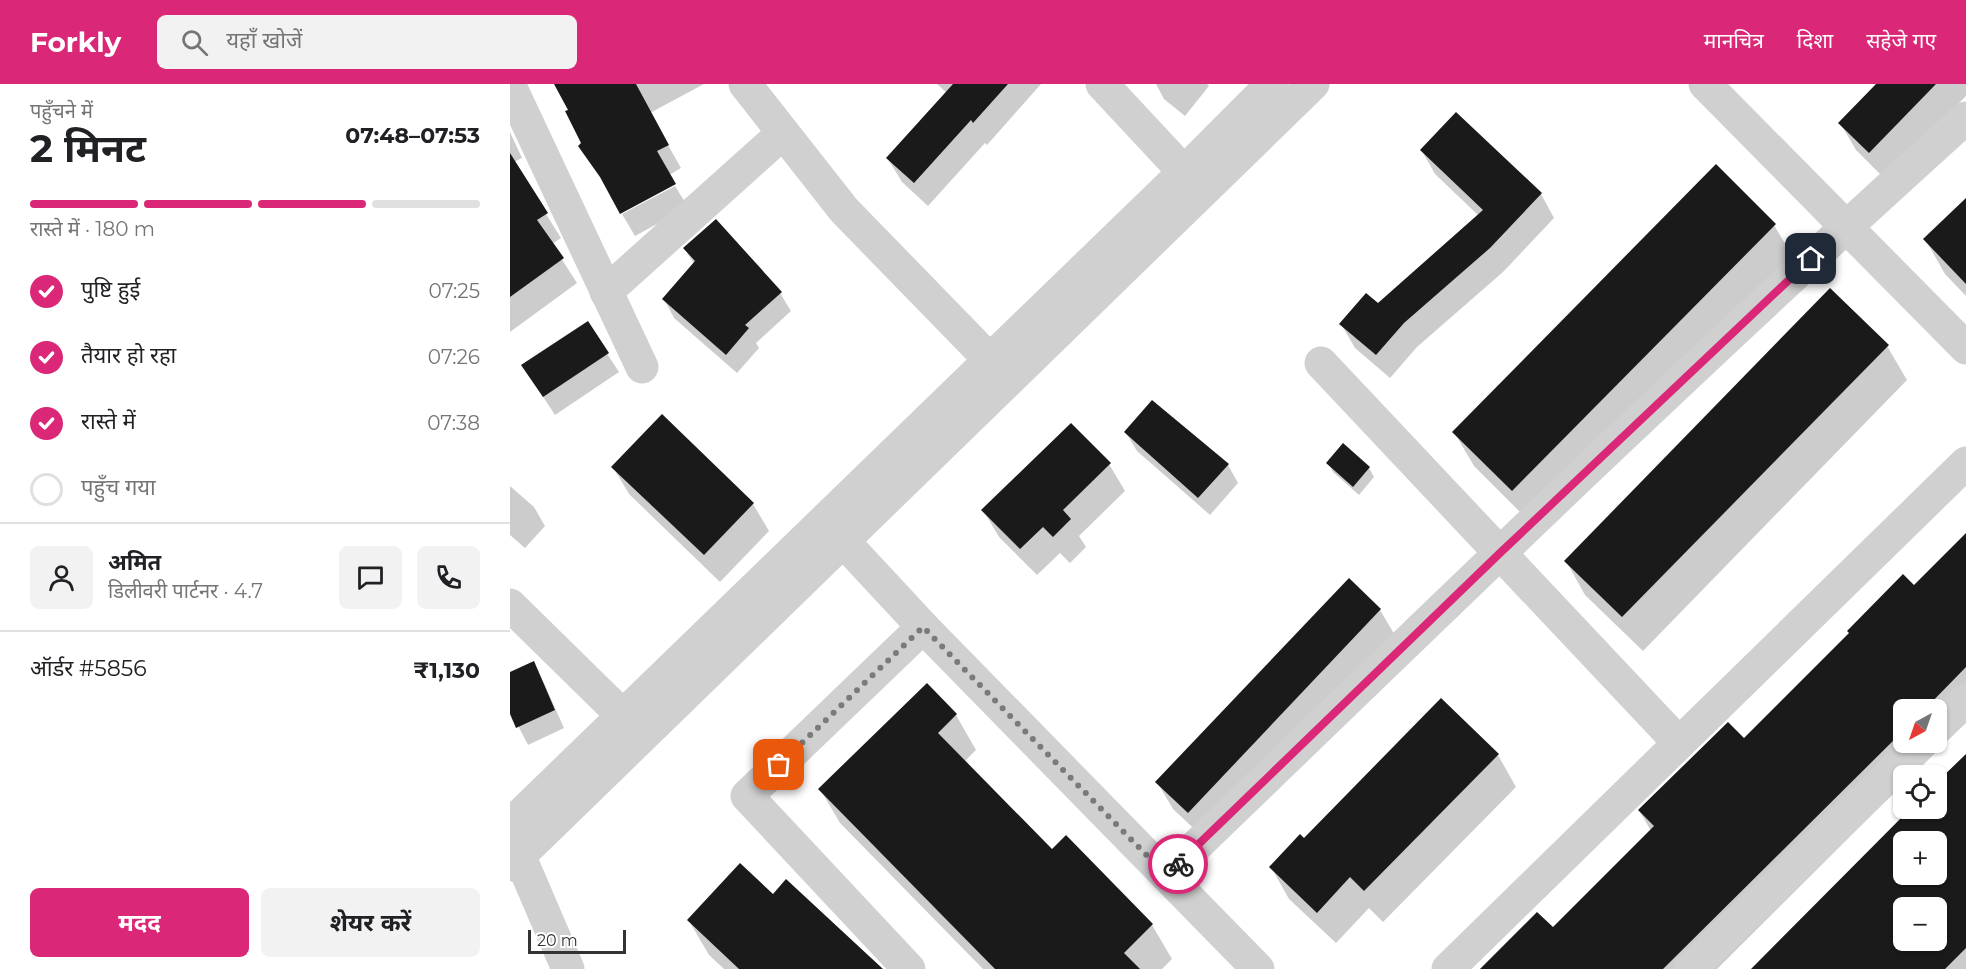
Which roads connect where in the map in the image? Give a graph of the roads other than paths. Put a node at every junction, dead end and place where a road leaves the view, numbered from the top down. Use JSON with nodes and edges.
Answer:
{"nodes":[{"id":1,"x":745,"y":84,"type":"edge"},
{"id":2,"x":1102,"y":84,"type":"edge"},
{"id":3,"x":1272,"y":84,"type":"edge"},
{"id":4,"x":1313,"y":84,"type":"edge"},
{"id":5,"x":1705,"y":84,"type":"edge"},
{"id":6,"x":510,"y":86,"type":"edge"},
{"id":7,"x":1966,"y":118,"type":"edge"},
{"id":8,"x":783,"y":133,"type":"junction"},
{"id":9,"x":1184,"y":172,"type":"junction"},
{"id":10,"x":1846,"y":226,"type":"junction"},
{"id":11,"x":606,"y":292,"type":"junction"},
{"id":12,"x":1966,"y":348,"type":"edge"},
{"id":13,"x":990,"y":360,"type":"junction"},
{"id":14,"x":1321,"y":363,"type":"dead end"},
{"id":15,"x":642,"y":368,"type":"dead end"},
{"id":16,"x":1966,"y":463,"type":"edge"},
{"id":17,"x":844,"y":542,"type":"junction"},
{"id":18,"x":1500,"y":553,"type":"junction"},
{"id":19,"x":510,"y":605,"type":"edge"},
{"id":20,"x":923,"y":627,"type":"junction"},
{"id":21,"x":1966,"y":700,"type":"edge"},
{"id":22,"x":1947,"y":718,"type":"edge"},
{"id":23,"x":631,"y":727,"type":"junction"},
{"id":24,"x":1679,"y":743,"type":"junction"},
{"id":25,"x":1912,"y":753,"type":"edge"},
{"id":26,"x":513,"y":848,"type":"edge"},
{"id":27,"x":1166,"y":875,"type":"junction"},
{"id":28,"x":568,"y":969,"type":"edge"},
{"id":29,"x":909,"y":969,"type":"edge"},
{"id":30,"x":1258,"y":969,"type":"edge"},
{"id":31,"x":1448,"y":969,"type":"edge"},
{"id":32,"x":1690,"y":969,"type":"edge"}],
"edges":[{"from":1,"to":8,"type":"street"},
{"from":2,"to":9,"type":"street"},
{"from":3,"to":9,"type":"street"},
{"from":4,"to":17,"type":"street"},
{"from":5,"to":10,"type":"street"},
{"from":6,"to":11,"type":"street"},
{"from":7,"to":10,"type":"street"},
{"from":8,"to":11,"type":"street"},
{"from":8,"to":13,"type":"street"},
{"from":9,"to":13,"type":"street"},
{"from":10,"to":12,"type":"street"},
{"from":10,"to":18,"type":"street"},
{"from":11,"to":15,"type":"street"},
{"from":13,"to":23,"type":"street"},
{"from":14,"to":18,"type":"street"},
{"from":16,"to":24,"type":"street"},
{"from":17,"to":20,"type":"street"},
{"from":17,"to":23,"type":"street"},
{"from":18,"to":24,"type":"street"},
{"from":18,"to":27,"type":"street"},
{"from":19,"to":23,"type":"street"},
{"from":20,"to":27,"type":"street"},
{"from":20,"to":29,"type":"street"},
{"from":21,"to":22,"type":"street"},
{"from":23,"to":26,"type":"street"},
{"from":24,"to":31,"type":"street"},
{"from":25,"to":32,"type":"street"},
{"from":26,"to":28,"type":"street"},
{"from":27,"to":30,"type":"street"}]}
